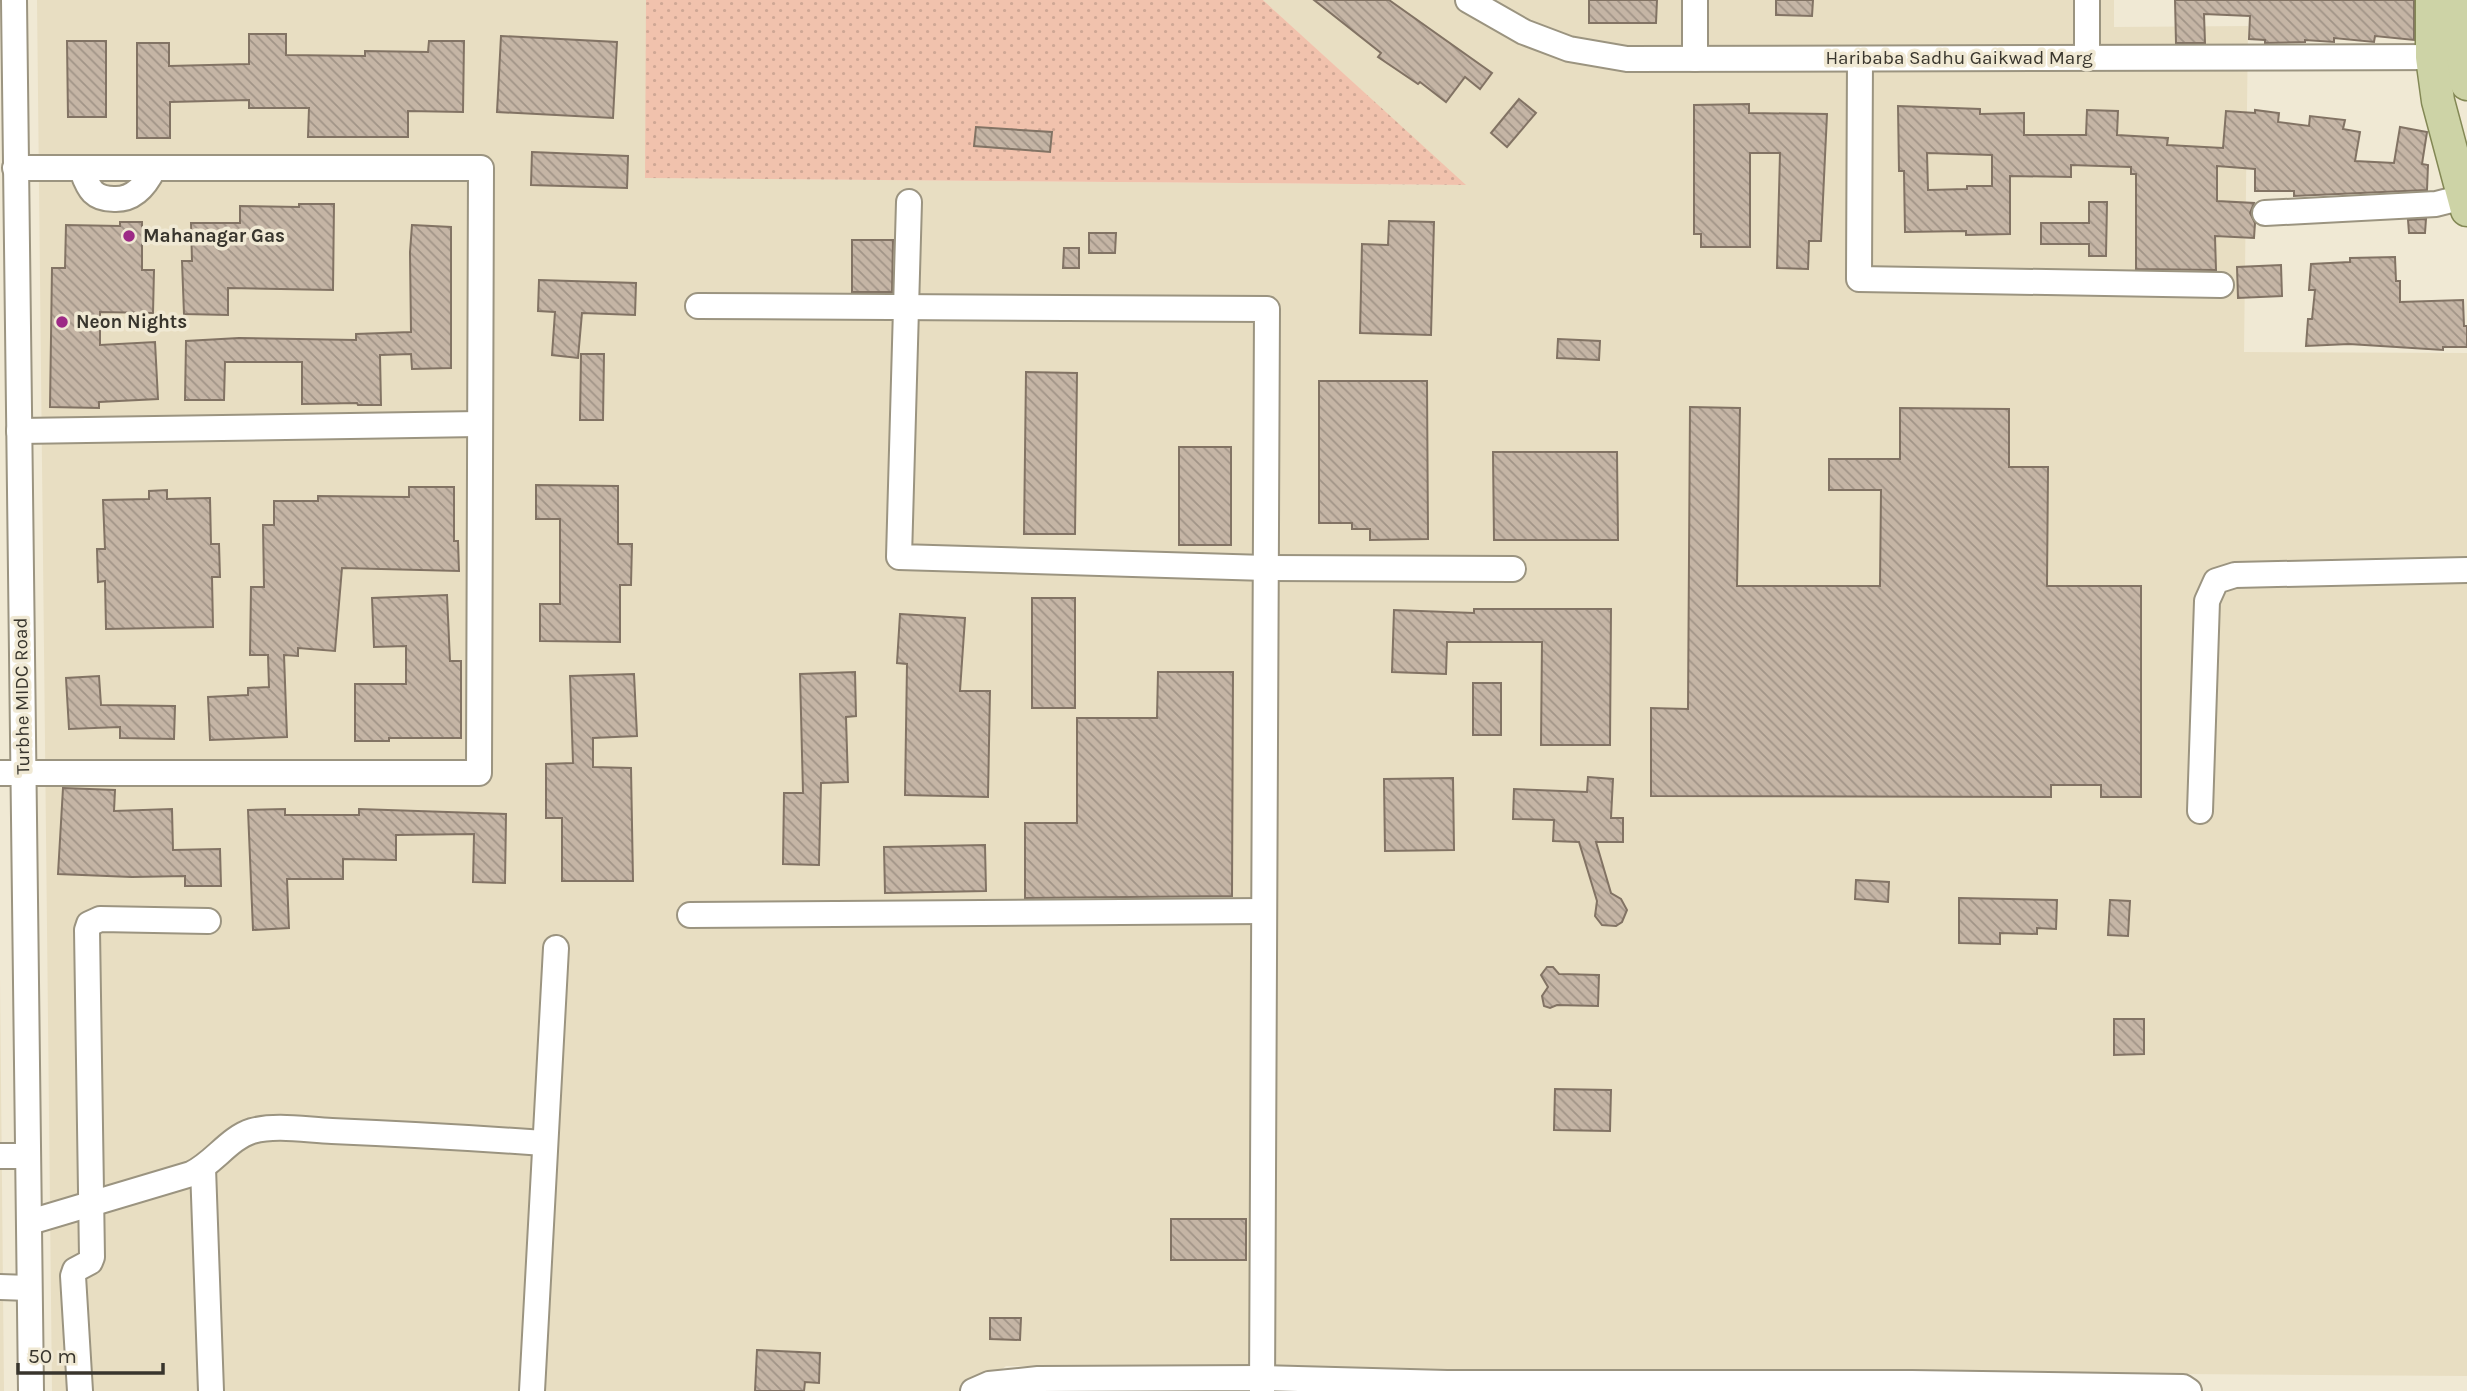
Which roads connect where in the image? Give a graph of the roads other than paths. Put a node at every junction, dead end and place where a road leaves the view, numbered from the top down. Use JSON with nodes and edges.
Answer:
{"nodes":[{"id":1,"x":1468,"y":0,"type":"edge"},
{"id":2,"x":1695,"y":0,"type":"edge"},
{"id":3,"x":2087,"y":0,"type":"edge"},
{"id":4,"x":2432,"y":0,"type":"edge"},
{"id":5,"x":2463,"y":0,"type":"edge"},
{"id":6,"x":9,"y":10,"type":"edge"},
{"id":7,"x":2087,"y":58,"type":"junction"},
{"id":8,"x":1695,"y":59,"type":"junction"},
{"id":9,"x":1860,"y":59,"type":"junction"},
{"id":10,"x":2454,"y":66,"type":"edge"},
{"id":11,"x":15,"y":168,"type":"junction"},
{"id":12,"x":2466,"y":201,"type":"edge"},
{"id":13,"x":909,"y":202,"type":"dead end"},
{"id":14,"x":2264,"y":213,"type":"dead end"},
{"id":15,"x":8,"y":270,"type":"edge"},
{"id":16,"x":2221,"y":285,"type":"dead end"},
{"id":17,"x":698,"y":306,"type":"dead end"},
{"id":18,"x":906,"y":307,"type":"junction"},
{"id":19,"x":479,"y":424,"type":"junction"},
{"id":20,"x":19,"y":431,"type":"junction"},
{"id":21,"x":10,"y":549,"type":"edge"},
{"id":22,"x":1266,"y":568,"type":"junction"},
{"id":23,"x":1513,"y":569,"type":"dead end"},
{"id":24,"x":2467,"y":570,"type":"edge"},
{"id":25,"x":11,"y":774,"type":"edge"},
{"id":26,"x":2200,"y":811,"type":"dead end"},
{"id":27,"x":1264,"y":911,"type":"junction"},
{"id":28,"x":690,"y":915,"type":"dead end"},
{"id":29,"x":208,"y":921,"type":"dead end"},
{"id":30,"x":556,"y":948,"type":"dead end"},
{"id":31,"x":544,"y":1143,"type":"junction"},
{"id":32,"x":0,"y":1156,"type":"edge"},
{"id":33,"x":28,"y":1156,"type":"junction"},
{"id":34,"x":203,"y":1168,"type":"junction"},
{"id":35,"x":90,"y":1205,"type":"junction"},
{"id":36,"x":30,"y":1222,"type":"junction"},
{"id":37,"x":0,"y":1287,"type":"edge"},
{"id":38,"x":29,"y":1288,"type":"junction"},
{"id":39,"x":1262,"y":1385,"type":"edge"},
{"id":40,"x":31,"y":1391,"type":"edge"},
{"id":41,"x":80,"y":1391,"type":"edge"},
{"id":42,"x":211,"y":1391,"type":"edge"},
{"id":43,"x":532,"y":1391,"type":"edge"},
{"id":44,"x":973,"y":1391,"type":"edge"},
{"id":45,"x":2189,"y":1391,"type":"edge"}],
"edges":[{"from":1,"to":8,"type":"street","name":"Haribaba Sadhu Gaikwad Marg"},
{"from":2,"to":8,"type":"street"},
{"from":3,"to":7,"type":"street"},
{"from":4,"to":10,"type":"main road"},
{"from":5,"to":10,"type":"main road"},
{"from":6,"to":11,"type":"street","name":"Turbhe MIDC Road"},
{"from":7,"to":9,"type":"street","name":"Haribaba Sadhu Gaikwad Marg"},
{"from":7,"to":10,"type":"street","name":"Haribaba Sadhu Gaikwad Marg"},
{"from":8,"to":9,"type":"street","name":"Haribaba Sadhu Gaikwad Marg"},
{"from":9,"to":16,"type":"street"},
{"from":10,"to":12,"type":"main road"},
{"from":11,"to":15,"type":"street","name":"Turbhe MIDC Road"},
{"from":11,"to":19,"type":"street"},
{"from":12,"to":14,"type":"street"},
{"from":13,"to":18,"type":"street"},
{"from":15,"to":20,"type":"street","name":"Turbhe MIDC Road"},
{"from":17,"to":18,"type":"street"},
{"from":18,"to":22,"type":"street"},
{"from":18,"to":22,"type":"street"},
{"from":19,"to":20,"type":"street"},
{"from":19,"to":25,"type":"street"},
{"from":20,"to":21,"type":"street","name":"Turbhe MIDC Road"},
{"from":21,"to":25,"type":"street","name":"Turbhe MIDC Road"},
{"from":22,"to":23,"type":"street"},
{"from":22,"to":27,"type":"street"},
{"from":24,"to":26,"type":"street"},
{"from":25,"to":33,"type":"street","name":"Turbhe MIDC Road"},
{"from":27,"to":28,"type":"street"},
{"from":27,"to":39,"type":"street"},
{"from":29,"to":35,"type":"street"},
{"from":30,"to":31,"type":"street"},
{"from":31,"to":34,"type":"street"},
{"from":31,"to":43,"type":"street"},
{"from":32,"to":33,"type":"street"},
{"from":33,"to":36,"type":"street","name":"Turbhe MIDC Road"},
{"from":34,"to":35,"type":"street"},
{"from":34,"to":42,"type":"street"},
{"from":35,"to":36,"type":"street"},
{"from":35,"to":41,"type":"street"},
{"from":36,"to":38,"type":"street","name":"Turbhe MIDC Road"},
{"from":37,"to":38,"type":"street"},
{"from":38,"to":40,"type":"street","name":"Turbhe MIDC Road"},
{"from":39,"to":44,"type":"street"},
{"from":39,"to":45,"type":"street"}]}
